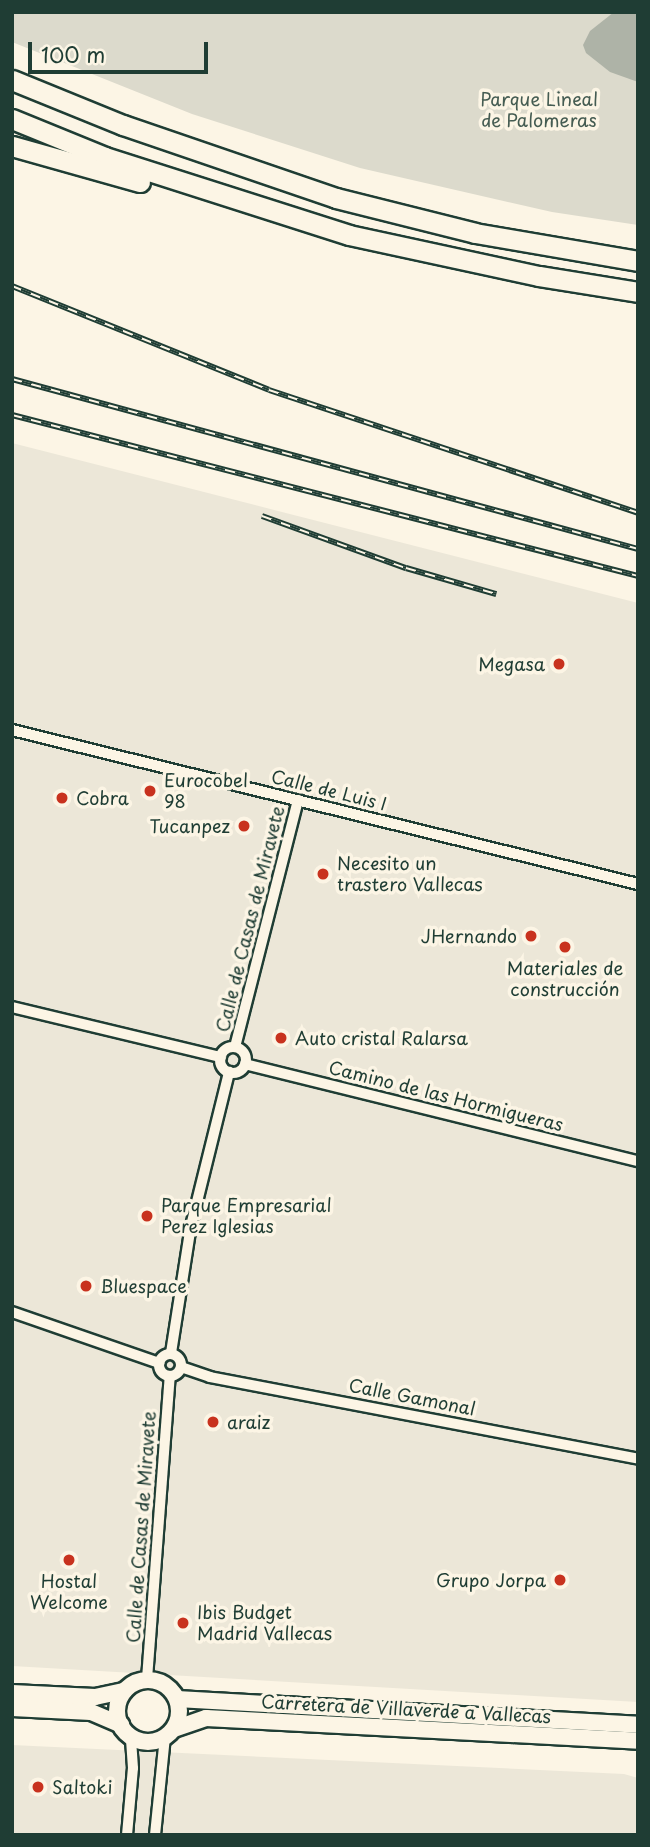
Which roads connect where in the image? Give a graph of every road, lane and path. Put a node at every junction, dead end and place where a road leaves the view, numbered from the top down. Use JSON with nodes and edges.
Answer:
{"nodes":[{"id":1,"x":12,"y":80,"type":"edge"},
{"id":2,"x":12,"y":119,"type":"edge"},
{"id":3,"x":12,"y":146,"type":"edge"},
{"id":4,"x":250,"y":204,"type":"junction"},
{"id":5,"x":638,"y":261,"type":"edge"},
{"id":6,"x":638,"y":292,"type":"edge"},
{"id":7,"x":12,"y":730,"type":"edge"},
{"id":8,"x":298,"y":800,"type":"junction"},
{"id":9,"x":638,"y":884,"type":"edge"},
{"id":10,"x":12,"y":1007,"type":"edge"},
{"id":11,"x":235,"y":1047,"type":"junction"},
{"id":12,"x":221,"y":1056,"type":"junction"},
{"id":13,"x":245,"y":1064,"type":"junction"},
{"id":14,"x":229,"y":1072,"type":"junction"},
{"id":15,"x":638,"y":1161,"type":"edge"},
{"id":16,"x":12,"y":1312,"type":"edge"},
{"id":17,"x":171,"y":1353,"type":"junction"},
{"id":18,"x":159,"y":1363,"type":"junction"},
{"id":19,"x":181,"y":1367,"type":"junction"},
{"id":20,"x":170,"y":1376,"type":"junction"},
{"id":21,"x":638,"y":1459,"type":"edge"},
{"id":22,"x":147,"y":1679,"type":"junction"},
{"id":23,"x":124,"y":1691,"type":"junction"},
{"id":24,"x":12,"y":1693,"type":"edge"},
{"id":25,"x":177,"y":1699,"type":"junction"},
{"id":26,"x":12,"y":1708,"type":"edge"},
{"id":27,"x":638,"y":1725,"type":"edge"},
{"id":28,"x":126,"y":1731,"type":"junction"},
{"id":29,"x":169,"y":1733,"type":"junction"},
{"id":30,"x":638,"y":1741,"type":"edge"},
{"id":31,"x":127,"y":1835,"type":"edge"},
{"id":32,"x":155,"y":1835,"type":"edge"}],
"edges":[{"from":1,"to":5,"type":"highway"},
{"from":2,"to":4,"type":"highway"},
{"from":3,"to":4,"type":"highway"},
{"from":4,"to":6,"type":"highway"},
{"from":7,"to":8,"type":"street","name":"Calle de Luis I"},
{"from":8,"to":9,"type":"street","name":"Calle de Luis I"},
{"from":8,"to":11,"type":"street","name":"Calle de Casas de Miravete"},
{"from":10,"to":12,"type":"street"},
{"from":11,"to":12,"type":"street"},
{"from":11,"to":13,"type":"street"},
{"from":12,"to":14,"type":"street"},
{"from":13,"to":14,"type":"street"},
{"from":13,"to":15,"type":"street","name":"Camino de las Hormigueras"},
{"from":14,"to":17,"type":"street"},
{"from":16,"to":18,"type":"street"},
{"from":17,"to":18,"type":"street"},
{"from":17,"to":19,"type":"street"},
{"from":18,"to":20,"type":"street"},
{"from":19,"to":20,"type":"street"},
{"from":19,"to":21,"type":"street","name":"Calle Gamonal"},
{"from":20,"to":22,"type":"street","name":"Calle de Casas de Miravete"},
{"from":22,"to":23,"type":"main road"},
{"from":22,"to":25,"type":"main road"},
{"from":23,"to":24,"type":"main road"},
{"from":23,"to":28,"type":"main road"},
{"from":25,"to":27,"type":"main road","name":"Carretera de Villaverde a Vallecas"},
{"from":25,"to":29,"type":"main road"},
{"from":26,"to":28,"type":"main road"},
{"from":28,"to":29,"type":"main road"},
{"from":28,"to":31,"type":"street"},
{"from":29,"to":30,"type":"main road","name":"Carretera de Villaverde a Vallecas"},
{"from":29,"to":32,"type":"street"}]}
